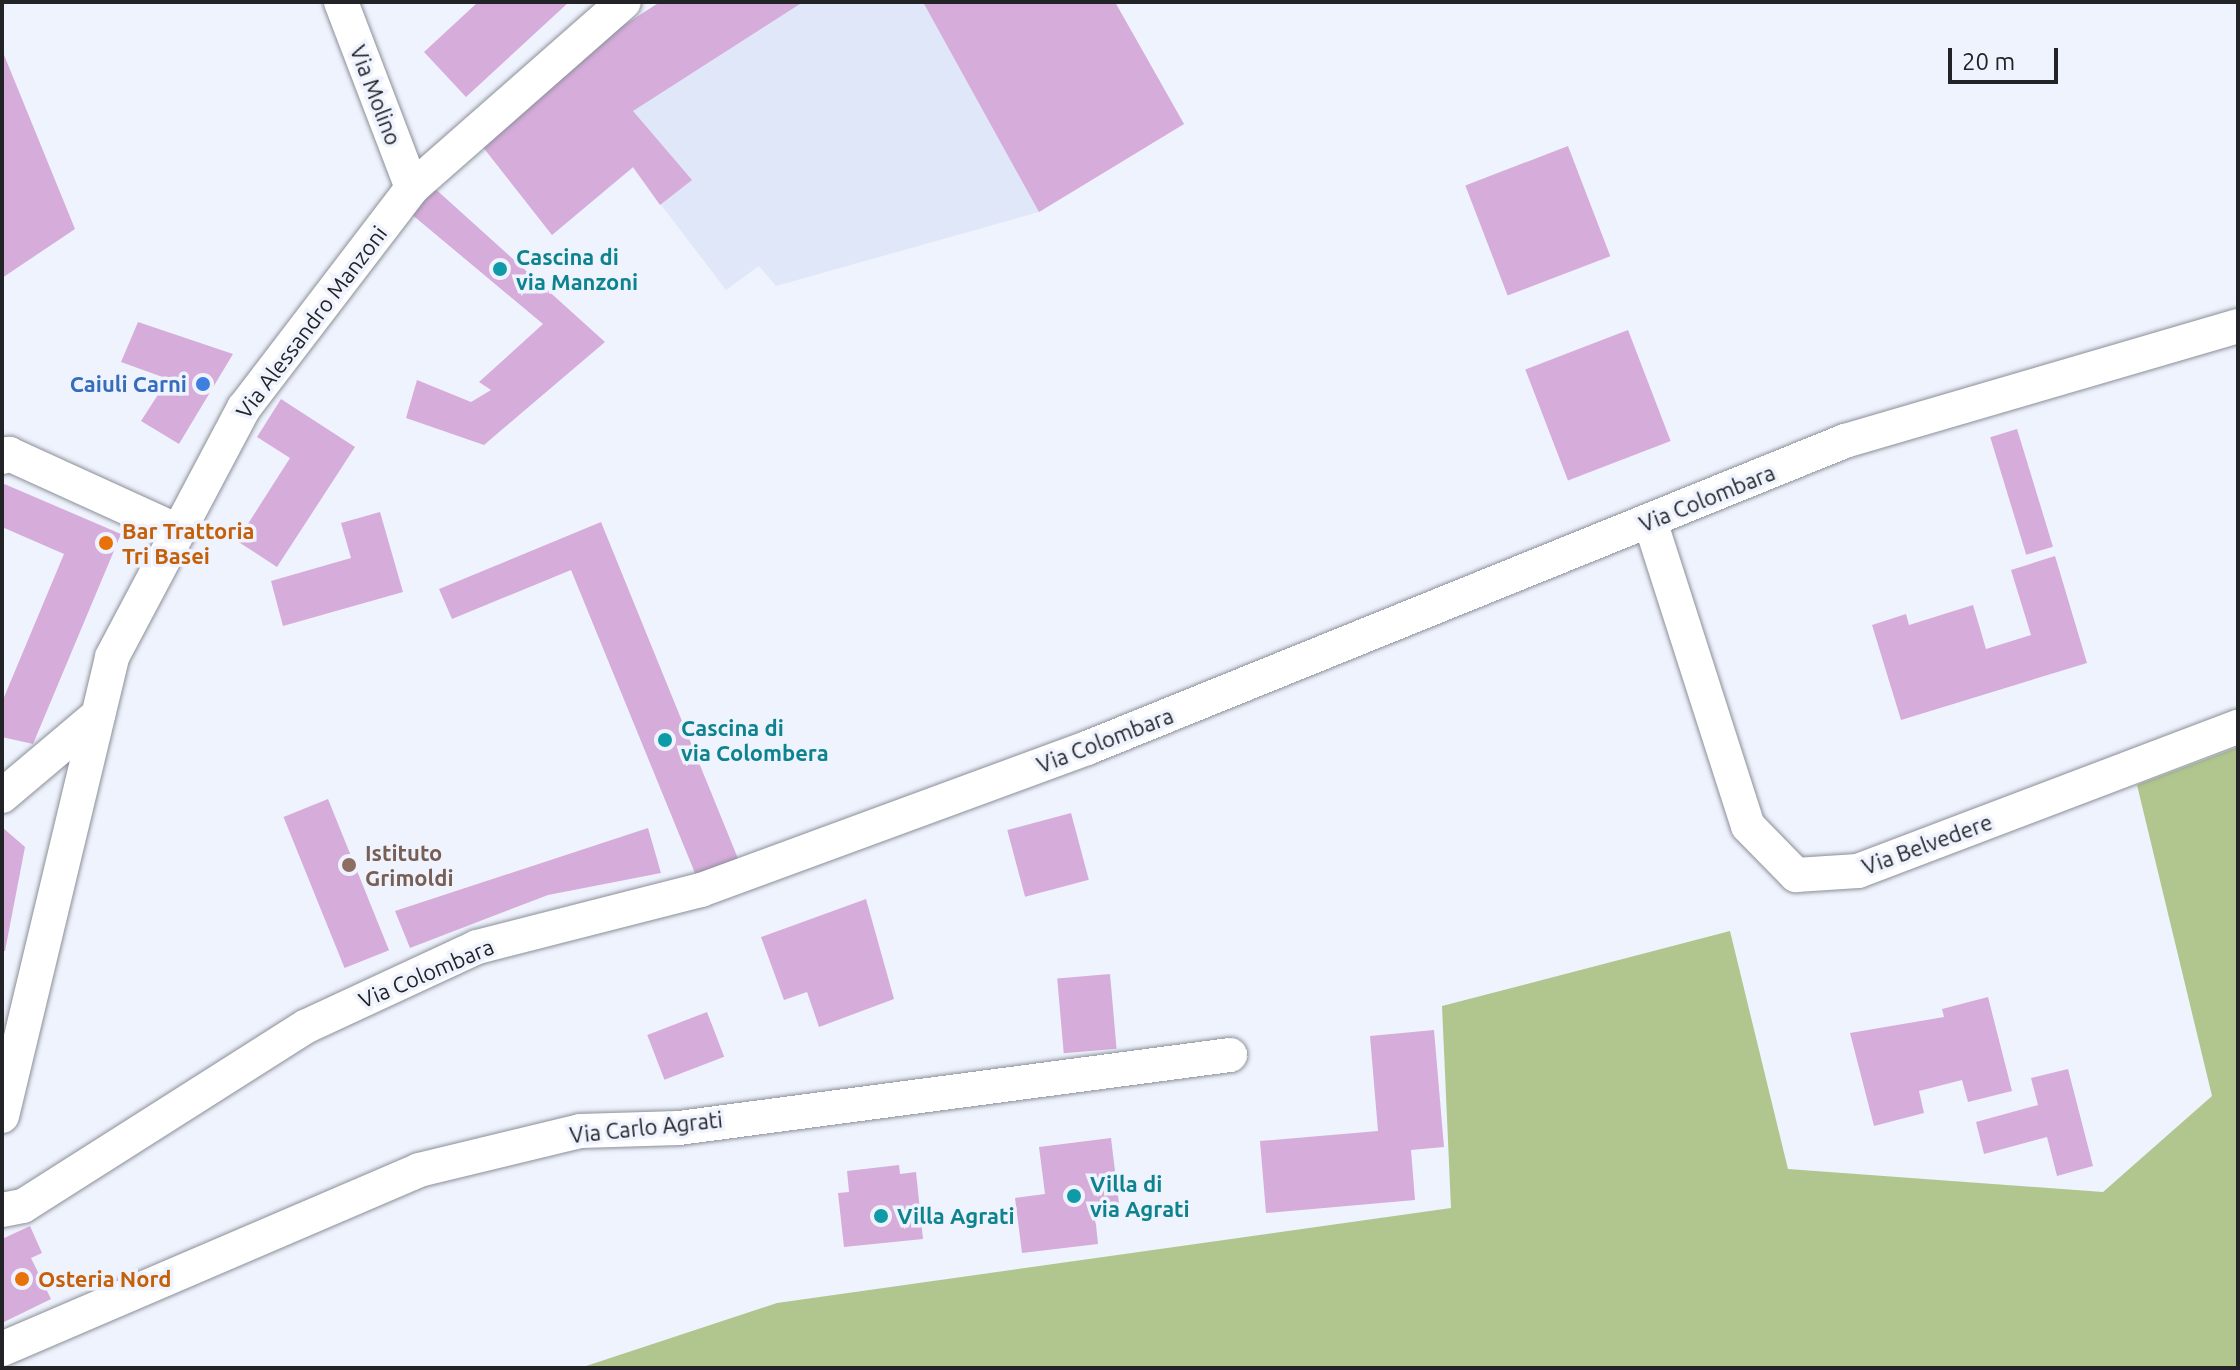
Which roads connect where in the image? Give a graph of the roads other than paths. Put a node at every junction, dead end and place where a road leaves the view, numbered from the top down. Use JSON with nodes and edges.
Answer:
{"nodes":[{"id":1,"x":341,"y":2,"type":"edge"},
{"id":2,"x":624,"y":2,"type":"edge"},
{"id":3,"x":412,"y":188,"type":"junction"},
{"id":4,"x":2238,"y":326,"type":"edge"},
{"id":5,"x":2,"y":457,"type":"edge"},
{"id":6,"x":1650,"y":521,"type":"junction"},
{"id":7,"x":178,"y":531,"type":"junction"},
{"id":8,"x":98,"y":715,"type":"junction"},
{"id":9,"x":2238,"y":727,"type":"edge"},
{"id":10,"x":2,"y":796,"type":"edge"},
{"id":11,"x":1230,"y":1055,"type":"dead end"},
{"id":12,"x":2,"y":1116,"type":"edge"},
{"id":13,"x":2,"y":1210,"type":"edge"},
{"id":14,"x":2,"y":1349,"type":"edge"}],
"edges":[{"from":1,"to":3,"type":"street","name":"Via Molino"},
{"from":2,"to":3,"type":"street","name":"Via Alessandro Manzoni"},
{"from":3,"to":7,"type":"street","name":"Via Alessandro Manzoni"},
{"from":4,"to":6,"type":"street","name":"Via Colombara"},
{"from":5,"to":7,"type":"street"},
{"from":6,"to":9,"type":"street","name":"Via Belvedere"},
{"from":6,"to":13,"type":"street","name":"Via Colombara"},
{"from":7,"to":8,"type":"street","name":"Via Alessandro Manzoni"},
{"from":8,"to":10,"type":"street"},
{"from":8,"to":12,"type":"street","name":"Via Alessandro Manzoni"},
{"from":11,"to":14,"type":"street","name":"Via Carlo Agrati"}]}
